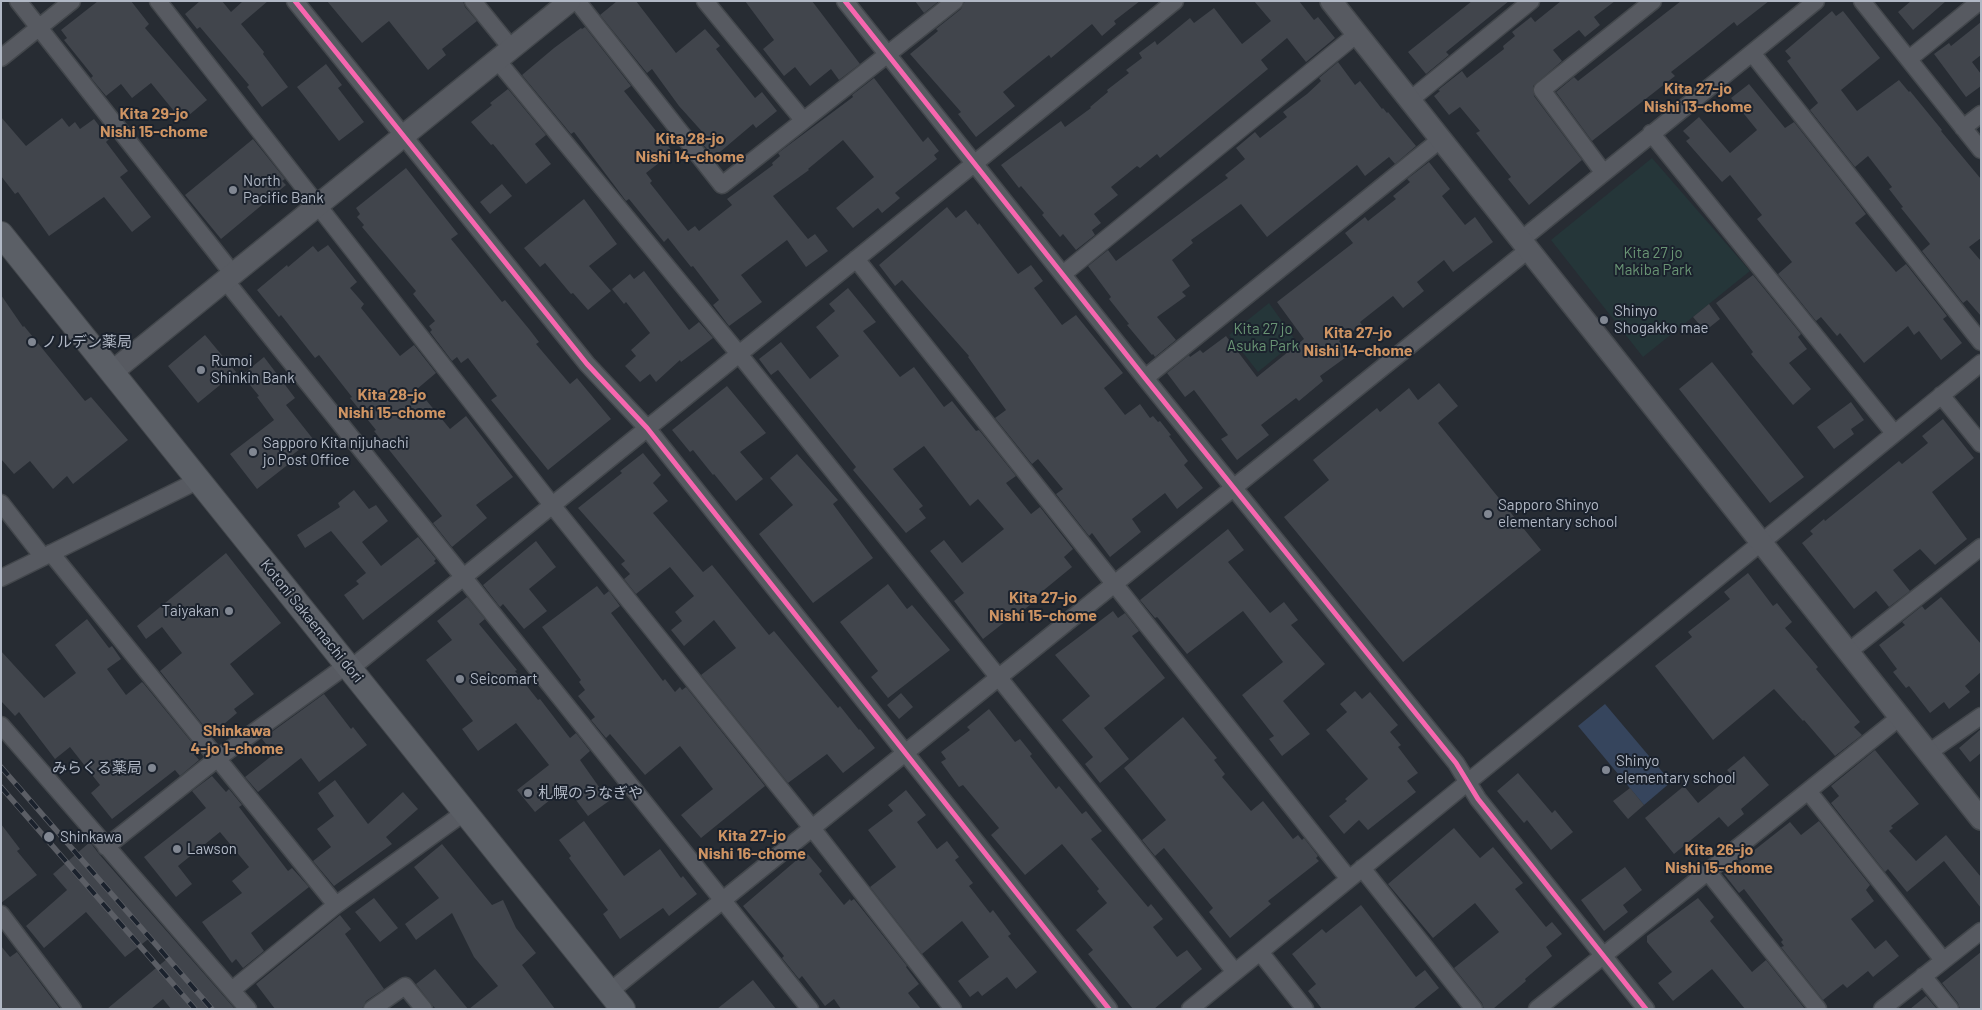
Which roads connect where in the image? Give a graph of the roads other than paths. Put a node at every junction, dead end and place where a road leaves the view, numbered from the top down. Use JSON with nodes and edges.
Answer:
{"nodes":[{"id":1,"x":18,"y":1,"type":"edge"},
{"id":2,"x":72,"y":1,"type":"edge"},
{"id":3,"x":158,"y":1,"type":"edge"},
{"id":4,"x":295,"y":1,"type":"edge"},
{"id":5,"x":473,"y":1,"type":"edge"},
{"id":6,"x":570,"y":1,"type":"edge"},
{"id":7,"x":577,"y":1,"type":"edge"},
{"id":8,"x":705,"y":1,"type":"edge"},
{"id":9,"x":845,"y":1,"type":"edge"},
{"id":10,"x":955,"y":1,"type":"edge"},
{"id":11,"x":1175,"y":1,"type":"edge"},
{"id":12,"x":1331,"y":1,"type":"edge"},
{"id":13,"x":1653,"y":1,"type":"edge"},
{"id":14,"x":1816,"y":1,"type":"edge"},
{"id":15,"x":1862,"y":1,"type":"edge"},
{"id":16,"x":1980,"y":1,"type":"edge"},
{"id":17,"x":1522,"y":4,"type":"edge"},
{"id":18,"x":39,"y":28,"type":"junction"},
{"id":19,"x":1357,"y":34,"type":"junction"},
{"id":20,"x":1752,"y":53,"type":"junction"},
{"id":21,"x":504,"y":54,"type":"junction"},
{"id":22,"x":888,"y":55,"type":"junction"},
{"id":23,"x":1,"y":58,"type":"edge"},
{"id":24,"x":1908,"y":59,"type":"junction"},
{"id":25,"x":1410,"y":100,"type":"junction"},
{"id":26,"x":1981,"y":114,"type":"edge"},
{"id":27,"x":802,"y":120,"type":"junction"},
{"id":28,"x":1963,"y":128,"type":"junction"},
{"id":29,"x":1651,"y":133,"type":"junction"},
{"id":30,"x":404,"y":136,"type":"junction"},
{"id":31,"x":1441,"y":139,"type":"junction"},
{"id":32,"x":1981,"y":150,"type":"edge"},
{"id":33,"x":974,"y":164,"type":"junction"},
{"id":34,"x":1603,"y":172,"type":"junction"},
{"id":35,"x":317,"y":206,"type":"junction"},
{"id":36,"x":1525,"y":245,"type":"junction"},
{"id":37,"x":5,"y":247,"type":"edge"},
{"id":38,"x":856,"y":259,"type":"junction"},
{"id":39,"x":1063,"y":274,"type":"junction"},
{"id":40,"x":229,"y":277,"type":"junction"},
{"id":41,"x":1981,"y":342,"type":"edge"},
{"id":42,"x":739,"y":354,"type":"junction"},
{"id":43,"x":1981,"y":362,"type":"edge"},
{"id":44,"x":112,"y":372,"type":"junction"},
{"id":45,"x":1144,"y":378,"type":"junction"},
{"id":46,"x":1942,"y":395,"type":"junction"},
{"id":47,"x":647,"y":428,"type":"junction"},
{"id":48,"x":1894,"y":433,"type":"junction"},
{"id":49,"x":1981,"y":444,"type":"edge"},
{"id":50,"x":199,"y":480,"type":"junction"},
{"id":51,"x":1234,"y":486,"type":"junction"},
{"id":52,"x":1,"y":504,"type":"edge"},
{"id":53,"x":552,"y":505,"type":"junction"},
{"id":54,"x":1760,"y":542,"type":"junction"},
{"id":55,"x":1981,"y":547,"type":"edge"},
{"id":56,"x":47,"y":555,"type":"junction"},
{"id":57,"x":463,"y":577,"type":"junction"},
{"id":58,"x":1,"y":578,"type":"edge"},
{"id":59,"x":1114,"y":583,"type":"junction"},
{"id":60,"x":1848,"y":652,"type":"junction"},
{"id":61,"x":348,"y":667,"type":"junction"},
{"id":62,"x":999,"y":676,"type":"junction"},
{"id":63,"x":1981,"y":716,"type":"edge"},
{"id":64,"x":1900,"y":717,"type":"junction"},
{"id":65,"x":1,"y":725,"type":"edge"},
{"id":66,"x":905,"y":752,"type":"junction"},
{"id":67,"x":1928,"y":753,"type":"junction"},
{"id":68,"x":218,"y":758,"type":"junction"},
{"id":69,"x":1468,"y":782,"type":"junction"},
{"id":70,"x":1808,"y":791,"type":"junction"},
{"id":71,"x":465,"y":812,"type":"junction"},
{"id":72,"x":1981,"y":819,"type":"edge"},
{"id":73,"x":812,"y":828,"type":"junction"},
{"id":74,"x":106,"y":847,"type":"junction"},
{"id":75,"x":1362,"y":868,"type":"junction"},
{"id":76,"x":1708,"y":872,"type":"junction"},
{"id":77,"x":1349,"y":879,"type":"junction"},
{"id":78,"x":722,"y":900,"type":"junction"},
{"id":79,"x":336,"y":905,"type":"junction"},
{"id":80,"x":1,"y":914,"type":"edge"},
{"id":81,"x":1981,"y":931,"type":"edge"},
{"id":82,"x":1260,"y":952,"type":"junction"},
{"id":83,"x":1604,"y":956,"type":"junction"},
{"id":84,"x":1943,"y":960,"type":"junction"},
{"id":85,"x":1235,"y":972,"type":"junction"},
{"id":86,"x":1923,"y":976,"type":"junction"},
{"id":87,"x":232,"y":990,"type":"junction"},
{"id":88,"x":616,"y":1000,"type":"edge"},
{"id":89,"x":73,"y":1009,"type":"edge"},
{"id":90,"x":248,"y":1009,"type":"edge"},
{"id":91,"x":372,"y":1009,"type":"edge"},
{"id":92,"x":424,"y":1009,"type":"edge"},
{"id":93,"x":810,"y":1009,"type":"edge"},
{"id":94,"x":953,"y":1009,"type":"edge"},
{"id":95,"x":1109,"y":1009,"type":"edge"},
{"id":96,"x":1190,"y":1009,"type":"edge"},
{"id":97,"x":1305,"y":1009,"type":"edge"},
{"id":98,"x":1474,"y":1009,"type":"edge"},
{"id":99,"x":1537,"y":1009,"type":"edge"},
{"id":100,"x":1646,"y":1009,"type":"edge"},
{"id":101,"x":1818,"y":1009,"type":"edge"},
{"id":102,"x":1882,"y":1009,"type":"edge"},
{"id":103,"x":1950,"y":1009,"type":"edge"}],
"edges":[{"from":1,"to":18,"type":"street"},
{"from":2,"to":18,"type":"street"},
{"from":3,"to":35,"type":"street"},
{"from":4,"to":30,"type":"street"},
{"from":5,"to":21,"type":"street"},
{"from":6,"to":21,"type":"street"},
{"from":7,"to":27,"type":"street"},
{"from":8,"to":27,"type":"street"},
{"from":9,"to":22,"type":"street"},
{"from":10,"to":22,"type":"street"},
{"from":11,"to":33,"type":"street"},
{"from":12,"to":19,"type":"street"},
{"from":13,"to":34,"type":"street"},
{"from":14,"to":20,"type":"street"},
{"from":15,"to":24,"type":"street"},
{"from":16,"to":24,"type":"street"},
{"from":17,"to":25,"type":"street"},
{"from":18,"to":23,"type":"street"},
{"from":18,"to":40,"type":"street"},
{"from":19,"to":25,"type":"street"},
{"from":19,"to":39,"type":"street"},
{"from":20,"to":29,"type":"street"},
{"from":20,"to":41,"type":"street"},
{"from":21,"to":30,"type":"street"},
{"from":21,"to":42,"type":"street"},
{"from":22,"to":27,"type":"street"},
{"from":22,"to":33,"type":"street"},
{"from":24,"to":28,"type":"street"},
{"from":25,"to":31,"type":"street"},
{"from":26,"to":28,"type":"street"},
{"from":28,"to":32,"type":"street"},
{"from":29,"to":34,"type":"street"},
{"from":29,"to":48,"type":"street"},
{"from":30,"to":35,"type":"street"},
{"from":30,"to":47,"type":"street"},
{"from":31,"to":36,"type":"street"},
{"from":31,"to":45,"type":"street"},
{"from":33,"to":38,"type":"street"},
{"from":33,"to":39,"type":"street"},
{"from":34,"to":36,"type":"street"},
{"from":35,"to":40,"type":"street"},
{"from":35,"to":53,"type":"street"},
{"from":36,"to":51,"type":"street"},
{"from":36,"to":54,"type":"street"},
{"from":37,"to":44,"type":"main road","name":"Kotoni Sakaemachi dori"},
{"from":38,"to":42,"type":"street"},
{"from":38,"to":59,"type":"street"},
{"from":39,"to":45,"type":"street"},
{"from":40,"to":44,"type":"street"},
{"from":40,"to":57,"type":"street"},
{"from":42,"to":47,"type":"street"},
{"from":42,"to":62,"type":"street"},
{"from":43,"to":46,"type":"street"},
{"from":44,"to":50,"type":"main road","name":"Kotoni Sakaemachi dori"},
{"from":45,"to":51,"type":"street"},
{"from":46,"to":48,"type":"street"},
{"from":46,"to":49,"type":"street"},
{"from":47,"to":53,"type":"street"},
{"from":47,"to":66,"type":"street"},
{"from":48,"to":54,"type":"street"},
{"from":50,"to":56,"type":"street"},
{"from":50,"to":61,"type":"main road","name":"Kotoni Sakaemachi dori"},
{"from":51,"to":59,"type":"street"},
{"from":51,"to":69,"type":"street"},
{"from":52,"to":56,"type":"street"},
{"from":53,"to":57,"type":"street"},
{"from":53,"to":73,"type":"street"},
{"from":54,"to":60,"type":"street"},
{"from":54,"to":69,"type":"street"},
{"from":55,"to":60,"type":"street"},
{"from":56,"to":58,"type":"street"},
{"from":56,"to":68,"type":"street"},
{"from":57,"to":61,"type":"street"},
{"from":57,"to":78,"type":"street"},
{"from":59,"to":62,"type":"street"},
{"from":59,"to":77,"type":"street"},
{"from":60,"to":64,"type":"street"},
{"from":61,"to":68,"type":"street"},
{"from":61,"to":71,"type":"main road","name":"Kotoni Sakaemachi dori"},
{"from":62,"to":66,"type":"street"},
{"from":62,"to":85,"type":"street"},
{"from":63,"to":67,"type":"street"},
{"from":64,"to":67,"type":"street"},
{"from":64,"to":70,"type":"street"},
{"from":65,"to":74,"type":"street"},
{"from":66,"to":73,"type":"street"},
{"from":66,"to":95,"type":"street"},
{"from":67,"to":72,"type":"street"},
{"from":68,"to":74,"type":"street"},
{"from":68,"to":79,"type":"street"},
{"from":69,"to":75,"type":"street"},
{"from":69,"to":83,"type":"street"},
{"from":70,"to":76,"type":"street"},
{"from":70,"to":84,"type":"street"},
{"from":71,"to":79,"type":"street"},
{"from":71,"to":88,"type":"main road","name":"Kotoni Sakaemachi dori"},
{"from":73,"to":78,"type":"street"},
{"from":73,"to":94,"type":"street"},
{"from":74,"to":87,"type":"street"},
{"from":75,"to":77,"type":"street"},
{"from":75,"to":98,"type":"street"},
{"from":76,"to":83,"type":"street"},
{"from":76,"to":101,"type":"street"},
{"from":77,"to":82,"type":"street"},
{"from":78,"to":88,"type":"street"},
{"from":78,"to":93,"type":"street"},
{"from":79,"to":87,"type":"street"},
{"from":80,"to":89,"type":"street"},
{"from":81,"to":84,"type":"street"},
{"from":82,"to":85,"type":"street"},
{"from":82,"to":97,"type":"street"},
{"from":83,"to":99,"type":"street"},
{"from":83,"to":100,"type":"street"},
{"from":84,"to":86,"type":"street"},
{"from":85,"to":96,"type":"street"},
{"from":86,"to":102,"type":"street"},
{"from":86,"to":103,"type":"street"},
{"from":87,"to":90,"type":"street"},
{"from":91,"to":92,"type":"street"}]}
